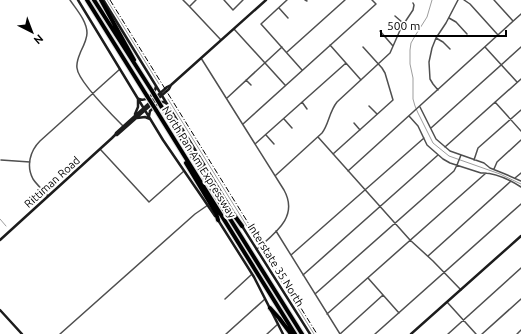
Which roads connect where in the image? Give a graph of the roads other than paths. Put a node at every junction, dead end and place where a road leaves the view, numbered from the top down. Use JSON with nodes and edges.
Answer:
{"nodes":[{"id":1,"x":70,"y":0,"type":"edge"},
{"id":2,"x":78,"y":0,"type":"edge"},
{"id":3,"x":87,"y":0,"type":"edge"},
{"id":4,"x":95,"y":0,"type":"edge"},
{"id":5,"x":102,"y":0,"type":"edge"},
{"id":6,"x":183,"y":0,"type":"edge"},
{"id":7,"x":196,"y":0,"type":"edge"},
{"id":8,"x":224,"y":0,"type":"edge"},
{"id":9,"x":243,"y":0,"type":"edge"},
{"id":10,"x":266,"y":0,"type":"edge"},
{"id":11,"x":287,"y":0,"type":"edge"},
{"id":12,"x":345,"y":0,"type":"edge"},
{"id":13,"x":372,"y":0,"type":"edge"},
{"id":14,"x":458,"y":0,"type":"edge"},
{"id":15,"x":464,"y":0,"type":"edge"},
{"id":16,"x":494,"y":0,"type":"edge"},
{"id":17,"x":413,"y":3,"type":"dead end"},
{"id":18,"x":190,"y":6,"type":"junction"},
{"id":19,"x":279,"y":8,"type":"junction"},
{"id":20,"x":521,"y":14,"type":"edge"},
{"id":21,"x":395,"y":16,"type":"dead end"},
{"id":22,"x":520,"y":17,"type":"edge"},
{"id":23,"x":288,"y":18,"type":"dead end"},
{"id":24,"x":449,"y":18,"type":"junction"},
{"id":25,"x":514,"y":21,"type":"junction"},
{"id":26,"x":404,"y":23,"type":"junction"},
{"id":27,"x":234,"y":29,"type":"junction"},
{"id":28,"x":380,"y":31,"type":"dead end"},
{"id":29,"x":467,"y":34,"type":"dead end"},
{"id":30,"x":498,"y":35,"type":"junction"},
{"id":31,"x":436,"y":38,"type":"junction"},
{"id":32,"x":221,"y":40,"type":"junction"},
{"id":33,"x":330,"y":45,"type":"junction"},
{"id":34,"x":394,"y":46,"type":"junction"},
{"id":35,"x":282,"y":47,"type":"junction"},
{"id":36,"x":363,"y":47,"type":"dead end"},
{"id":37,"x":485,"y":47,"type":"junction"},
{"id":38,"x":521,"y":47,"type":"edge"},
{"id":39,"x":450,"y":50,"type":"dead end"},
{"id":40,"x":287,"y":52,"type":"junction"},
{"id":41,"x":201,"y":58,"type":"junction"},
{"id":42,"x":265,"y":63,"type":"junction"},
{"id":43,"x":346,"y":63,"type":"junction"},
{"id":44,"x":379,"y":64,"type":"junction"},
{"id":45,"x":501,"y":65,"type":"junction"},
{"id":46,"x":120,"y":69,"type":"junction"},
{"id":47,"x":302,"y":70,"type":"junction"},
{"id":48,"x":521,"y":79,"type":"edge"},
{"id":49,"x":246,"y":80,"type":"junction"},
{"id":50,"x":362,"y":80,"type":"junction"},
{"id":51,"x":517,"y":82,"type":"junction"},
{"id":52,"x":171,"y":85,"type":"junction"},
{"id":53,"x":251,"y":85,"type":"dead end"},
{"id":54,"x":156,"y":86,"type":"junction"},
{"id":55,"x":285,"y":86,"type":"junction"},
{"id":56,"x":165,"y":88,"type":"junction"},
{"id":57,"x":390,"y":88,"type":"junction"},
{"id":58,"x":169,"y":89,"type":"junction"},
{"id":59,"x":386,"y":89,"type":"dead end"},
{"id":60,"x":438,"y":90,"type":"junction"},
{"id":61,"x":152,"y":92,"type":"junction"},
{"id":62,"x":92,"y":93,"type":"junction"},
{"id":63,"x":161,"y":94,"type":"junction"},
{"id":64,"x":138,"y":98,"type":"junction"},
{"id":65,"x":227,"y":98,"type":"junction"},
{"id":66,"x":302,"y":102,"type":"junction"},
{"id":67,"x":495,"y":102,"type":"junction"},
{"id":68,"x":167,"y":104,"type":"junction"},
{"id":69,"x":369,"y":106,"type":"dead end"},
{"id":70,"x":420,"y":106,"type":"junction"},
{"id":71,"x":144,"y":109,"type":"junction"},
{"id":72,"x":307,"y":109,"type":"dead end"},
{"id":73,"x":521,"y":110,"type":"edge"},
{"id":74,"x":377,"y":114,"type":"junction"},
{"id":75,"x":409,"y":116,"type":"junction"},
{"id":76,"x":149,"y":117,"type":"junction"},
{"id":77,"x":284,"y":118,"type":"junction"},
{"id":78,"x":134,"y":119,"type":"junction"},
{"id":79,"x":510,"y":119,"type":"junction"},
{"id":80,"x":151,"y":120,"type":"junction"},
{"id":81,"x":354,"y":123,"type":"dead end"},
{"id":82,"x":243,"y":124,"type":"junction"},
{"id":83,"x":123,"y":126,"type":"junction"},
{"id":84,"x":292,"y":128,"type":"dead end"},
{"id":85,"x":431,"y":128,"type":"junction"},
{"id":86,"x":360,"y":130,"type":"junction"},
{"id":87,"x":521,"y":131,"type":"edge"},
{"id":88,"x":266,"y":134,"type":"junction"},
{"id":89,"x":115,"y":136,"type":"junction"},
{"id":90,"x":318,"y":137,"type":"junction"},
{"id":91,"x":424,"y":138,"type":"junction"},
{"id":92,"x":521,"y":140,"type":"edge"},
{"id":93,"x":176,"y":141,"type":"junction"},
{"id":94,"x":185,"y":144,"type":"junction"},
{"id":95,"x":255,"y":144,"type":"junction"},
{"id":96,"x":274,"y":144,"type":"dead end"},
{"id":97,"x":445,"y":147,"type":"junction"},
{"id":98,"x":100,"y":149,"type":"junction"},
{"id":99,"x":333,"y":154,"type":"junction"},
{"id":100,"x":438,"y":154,"type":"junction"},
{"id":101,"x":460,"y":156,"type":"junction"},
{"id":102,"x":0,"y":157,"type":"edge"},
{"id":103,"x":1,"y":160,"type":"edge"},
{"id":104,"x":474,"y":160,"type":"junction"},
{"id":105,"x":0,"y":162,"type":"edge"},
{"id":106,"x":30,"y":162,"type":"junction"},
{"id":107,"x":457,"y":165,"type":"junction"},
{"id":108,"x":494,"y":170,"type":"junction"},
{"id":109,"x":184,"y":171,"type":"junction"},
{"id":110,"x":348,"y":171,"type":"junction"},
{"id":111,"x":486,"y":172,"type":"junction"},
{"id":112,"x":521,"y":173,"type":"edge"},
{"id":113,"x":275,"y":176,"type":"junction"},
{"id":114,"x":515,"y":178,"type":"junction"},
{"id":115,"x":511,"y":181,"type":"junction"},
{"id":116,"x":521,"y":181,"type":"edge"},
{"id":117,"x":521,"y":187,"type":"edge"},
{"id":118,"x":365,"y":190,"type":"junction"},
{"id":119,"x":48,"y":196,"type":"junction"},
{"id":120,"x":521,"y":204,"type":"edge"},
{"id":121,"x":208,"y":205,"type":"junction"},
{"id":122,"x":380,"y":207,"type":"junction"},
{"id":123,"x":218,"y":220,"type":"junction"},
{"id":124,"x":395,"y":224,"type":"junction"},
{"id":125,"x":242,"y":226,"type":"junction"},
{"id":126,"x":276,"y":231,"type":"junction"},
{"id":127,"x":521,"y":236,"type":"edge"},
{"id":128,"x":0,"y":240,"type":"edge"},
{"id":129,"x":410,"y":240,"type":"junction"},
{"id":130,"x":259,"y":247,"type":"junction"},
{"id":131,"x":291,"y":255,"type":"junction"},
{"id":132,"x":428,"y":256,"type":"junction"},
{"id":133,"x":521,"y":268,"type":"edge"},
{"id":134,"x":444,"y":272,"type":"junction"},
{"id":135,"x":252,"y":274,"type":"junction"},
{"id":136,"x":303,"y":275,"type":"junction"},
{"id":137,"x":368,"y":278,"type":"junction"},
{"id":138,"x":461,"y":290,"type":"junction"},
{"id":139,"x":315,"y":294,"type":"junction"},
{"id":140,"x":384,"y":295,"type":"junction"},
{"id":141,"x":225,"y":299,"type":"dead end"},
{"id":142,"x":265,"y":299,"type":"junction"},
{"id":143,"x":521,"y":299,"type":"edge"},
{"id":144,"x":447,"y":302,"type":"junction"},
{"id":145,"x":270,"y":308,"type":"junction"},
{"id":146,"x":0,"y":310,"type":"edge"},
{"id":147,"x":399,"y":313,"type":"junction"},
{"id":148,"x":327,"y":314,"type":"junction"},
{"id":149,"x":463,"y":320,"type":"junction"},
{"id":150,"x":278,"y":324,"type":"junction"},
{"id":151,"x":521,"y":330,"type":"edge"},
{"id":152,"x":22,"y":334,"type":"edge"},
{"id":153,"x":60,"y":334,"type":"edge"},
{"id":154,"x":226,"y":334,"type":"edge"},
{"id":155,"x":267,"y":334,"type":"edge"},
{"id":156,"x":283,"y":334,"type":"edge"},
{"id":157,"x":291,"y":334,"type":"edge"},
{"id":158,"x":295,"y":334,"type":"edge"},
{"id":159,"x":302,"y":334,"type":"edge"},
{"id":160,"x":310,"y":334,"type":"edge"},
{"id":161,"x":340,"y":334,"type":"edge"},
{"id":162,"x":375,"y":334,"type":"edge"},
{"id":163,"x":411,"y":334,"type":"edge"},
{"id":164,"x":448,"y":334,"type":"edge"},
{"id":165,"x":476,"y":334,"type":"edge"},
{"id":166,"x":482,"y":334,"type":"edge"},
{"id":167,"x":517,"y":334,"type":"edge"}],
"edges":[{"from":1,"to":62,"type":"street"},
{"from":2,"to":46,"type":"main road"},
{"from":3,"to":93,"type":"highway","name":"North Pan Am Expressway","bridge":true},
{"from":4,"to":61,"type":"highway","name":"North Pan Am Expressway"},
{"from":5,"to":54,"type":"main road","name":"Interstate 35 North"},
{"from":5,"to":61,"type":"highway"},
{"from":6,"to":18,"type":"street"},
{"from":7,"to":18,"type":"street"},
{"from":8,"to":9,"type":"street"},
{"from":10,"to":27,"type":"main road","name":"Rittiman Road"},
{"from":11,"to":19,"type":"street"},
{"from":12,"to":40,"type":"street"},
{"from":13,"to":33,"type":"street"},
{"from":14,"to":24,"type":"street"},
{"from":15,"to":30,"type":"street"},
{"from":16,"to":25,"type":"street"},
{"from":17,"to":26,"type":"street"},
{"from":18,"to":32,"type":"street"},
{"from":19,"to":23,"type":"street"},
{"from":19,"to":35,"type":"street"},
{"from":20,"to":22,"type":"street"},
{"from":21,"to":26,"type":"street"},
{"from":22,"to":25,"type":"street"},
{"from":24,"to":29,"type":"street"},
{"from":24,"to":31,"type":"street"},
{"from":25,"to":30,"type":"street"},
{"from":26,"to":34,"type":"street"},
{"from":27,"to":32,"type":"main road","name":"Rittiman Road"},
{"from":27,"to":42,"type":"street"},
{"from":28,"to":34,"type":"street"},
{"from":30,"to":37,"type":"street"},
{"from":31,"to":39,"type":"street"},
{"from":31,"to":60,"type":"street"},
{"from":32,"to":41,"type":"main road","name":"Rittiman Road"},
{"from":33,"to":43,"type":"street"},
{"from":33,"to":47,"type":"street"},
{"from":34,"to":44,"type":"street"},
{"from":35,"to":40,"type":"street"},
{"from":35,"to":42,"type":"street"},
{"from":36,"to":44,"type":"street"},
{"from":37,"to":45,"type":"street"},
{"from":37,"to":60,"type":"street"},
{"from":38,"to":45,"type":"street"},
{"from":40,"to":47,"type":"street"},
{"from":41,"to":52,"type":"main road","name":"Rittiman Road"},
{"from":41,"to":65,"type":"street"},
{"from":42,"to":49,"type":"street"},
{"from":42,"to":55,"type":"street"},
{"from":43,"to":50,"type":"street"},
{"from":43,"to":66,"type":"street"},
{"from":44,"to":50,"type":"street"},
{"from":44,"to":57,"type":"street"},
{"from":45,"to":51,"type":"street"},
{"from":45,"to":85,"type":"street"},
{"from":46,"to":62,"type":"street"},
{"from":46,"to":64,"type":"main road"},
{"from":47,"to":55,"type":"street"},
{"from":48,"to":51,"type":"street"},
{"from":49,"to":53,"type":"street"},
{"from":49,"to":65,"type":"street"},
{"from":50,"to":90,"type":"street"},
{"from":51,"to":67,"type":"street"},
{"from":52,"to":56,"type":"main road","name":"Rittiman Road"},
{"from":52,"to":58,"type":"main road","name":"Rittiman Road"},
{"from":54,"to":56,"type":"main road"},
{"from":54,"to":63,"type":"main road","name":"Interstate 35 North"},
{"from":54,"to":64,"type":"main road"},
{"from":55,"to":82,"type":"street"},
{"from":56,"to":63,"type":"main road","name":"Rittiman Road"},
{"from":57,"to":59,"type":"street"},
{"from":57,"to":74,"type":"street"},
{"from":58,"to":63,"type":"main road","name":"Rittiman Road"},
{"from":58,"to":68,"type":"main road"},
{"from":60,"to":70,"type":"street"},
{"from":61,"to":94,"type":"highway","name":"North Pan Am Expressway","bridge":true},
{"from":62,"to":83,"type":"street"},
{"from":62,"to":106,"type":"street"},
{"from":63,"to":68,"type":"main road","name":"Interstate 35 North"},
{"from":63,"to":71,"type":"main road","name":"Rittiman Road"},
{"from":64,"to":71,"type":"main road"},
{"from":64,"to":78,"type":"main road"},
{"from":65,"to":82,"type":"street"},
{"from":66,"to":72,"type":"street"},
{"from":66,"to":77,"type":"street"},
{"from":67,"to":79,"type":"street"},
{"from":67,"to":97,"type":"street"},
{"from":68,"to":76,"type":"main road"},
{"from":68,"to":125,"type":"main road","name":"Interstate 35 North"},
{"from":69,"to":74,"type":"street"},
{"from":70,"to":75,"type":"street"},
{"from":70,"to":85,"type":"street"},
{"from":71,"to":76,"type":"main road"},
{"from":71,"to":78,"type":"main road","name":"Rittiman Road"},
{"from":73,"to":79,"type":"street"},
{"from":74,"to":86,"type":"street"},
{"from":75,"to":91,"type":"street"},
{"from":75,"to":110,"type":"street"},
{"from":76,"to":80,"type":"main road"},
{"from":77,"to":84,"type":"street"},
{"from":77,"to":88,"type":"street"},
{"from":78,"to":80,"type":"main road"},
{"from":78,"to":83,"type":"main road","name":"Rittiman Road"},
{"from":78,"to":89,"type":"main road","name":"Rittiman Road"},
{"from":79,"to":87,"type":"street"},
{"from":79,"to":104,"type":"street"},
{"from":80,"to":109,"type":"main road"},
{"from":81,"to":86,"type":"street"},
{"from":82,"to":95,"type":"street"},
{"from":83,"to":89,"type":"main road","name":"Rittiman Road"},
{"from":85,"to":97,"type":"street"},
{"from":86,"to":99,"type":"street"},
{"from":88,"to":95,"type":"street"},
{"from":88,"to":96,"type":"street"},
{"from":89,"to":98,"type":"main road","name":"Rittiman Road"},
{"from":90,"to":99,"type":"street"},
{"from":90,"to":113,"type":"street"},
{"from":91,"to":100,"type":"street"},
{"from":91,"to":118,"type":"street"},
{"from":92,"to":108,"type":"street"},
{"from":93,"to":123,"type":"highway"},
{"from":93,"to":158,"type":"highway","name":"North Pan Am Expressway"},
{"from":94,"to":125,"type":"highway"},
{"from":94,"to":159,"type":"highway","name":"North Pan Am Expressway"},
{"from":95,"to":113,"type":"street"},
{"from":97,"to":101,"type":"street"},
{"from":98,"to":109,"type":"street"},
{"from":98,"to":119,"type":"main road","name":"Rittiman Road"},
{"from":99,"to":110,"type":"street"},
{"from":100,"to":107,"type":"street"},
{"from":100,"to":122,"type":"street"},
{"from":101,"to":104,"type":"street"},
{"from":101,"to":107,"type":"street"},
{"from":102,"to":103,"type":"street"},
{"from":103,"to":105,"type":"street"},
{"from":103,"to":106,"type":"street"},
{"from":104,"to":108,"type":"street"},
{"from":106,"to":119,"type":"street"},
{"from":107,"to":111,"type":"street"},
{"from":107,"to":124,"type":"street"},
{"from":108,"to":114,"type":"street"},
{"from":109,"to":121,"type":"main road"},
{"from":110,"to":118,"type":"street"},
{"from":111,"to":115,"type":"street"},
{"from":111,"to":129,"type":"street"},
{"from":112,"to":114,"type":"street"},
{"from":113,"to":126,"type":"street"},
{"from":114,"to":116,"type":"street"},
{"from":115,"to":117,"type":"street"},
{"from":115,"to":132,"type":"street"},
{"from":118,"to":122,"type":"street"},
{"from":118,"to":131,"type":"street"},
{"from":119,"to":128,"type":"main road","name":"Rittiman Road"},
{"from":120,"to":134,"type":"street"},
{"from":121,"to":123,"type":"main road"},
{"from":121,"to":153,"type":"street"},
{"from":122,"to":124,"type":"street"},
{"from":122,"to":136,"type":"street"},
{"from":123,"to":135,"type":"main road"},
{"from":124,"to":129,"type":"street"},
{"from":124,"to":139,"type":"street"},
{"from":125,"to":130,"type":"main road","name":"Interstate 35 North"},
{"from":126,"to":130,"type":"street"},
{"from":126,"to":131,"type":"street"},
{"from":127,"to":138,"type":"main road"},
{"from":129,"to":132,"type":"street"},
{"from":129,"to":137,"type":"street"},
{"from":130,"to":160,"type":"main road","name":"Interstate 35 North"},
{"from":131,"to":136,"type":"street"},
{"from":132,"to":134,"type":"street"},
{"from":133,"to":149,"type":"street"},
{"from":134,"to":138,"type":"street"},
{"from":134,"to":147,"type":"street"},
{"from":135,"to":141,"type":"street"},
{"from":135,"to":142,"type":"main road"},
{"from":136,"to":139,"type":"street"},
{"from":137,"to":140,"type":"street"},
{"from":137,"to":148,"type":"street"},
{"from":138,"to":144,"type":"main road"},
{"from":139,"to":148,"type":"street"},
{"from":140,"to":147,"type":"street"},
{"from":140,"to":161,"type":"street"},
{"from":142,"to":145,"type":"main road"},
{"from":142,"to":154,"type":"street"},
{"from":143,"to":166,"type":"street"},
{"from":144,"to":149,"type":"street"},
{"from":144,"to":163,"type":"main road"},
{"from":145,"to":150,"type":"main road"},
{"from":145,"to":157,"type":"highway"},
{"from":146,"to":152,"type":"main road"},
{"from":147,"to":162,"type":"street"},
{"from":148,"to":161,"type":"street"},
{"from":149,"to":164,"type":"street"},
{"from":149,"to":165,"type":"street"},
{"from":150,"to":155,"type":"street"},
{"from":150,"to":156,"type":"main road"},
{"from":151,"to":167,"type":"street"}]}
